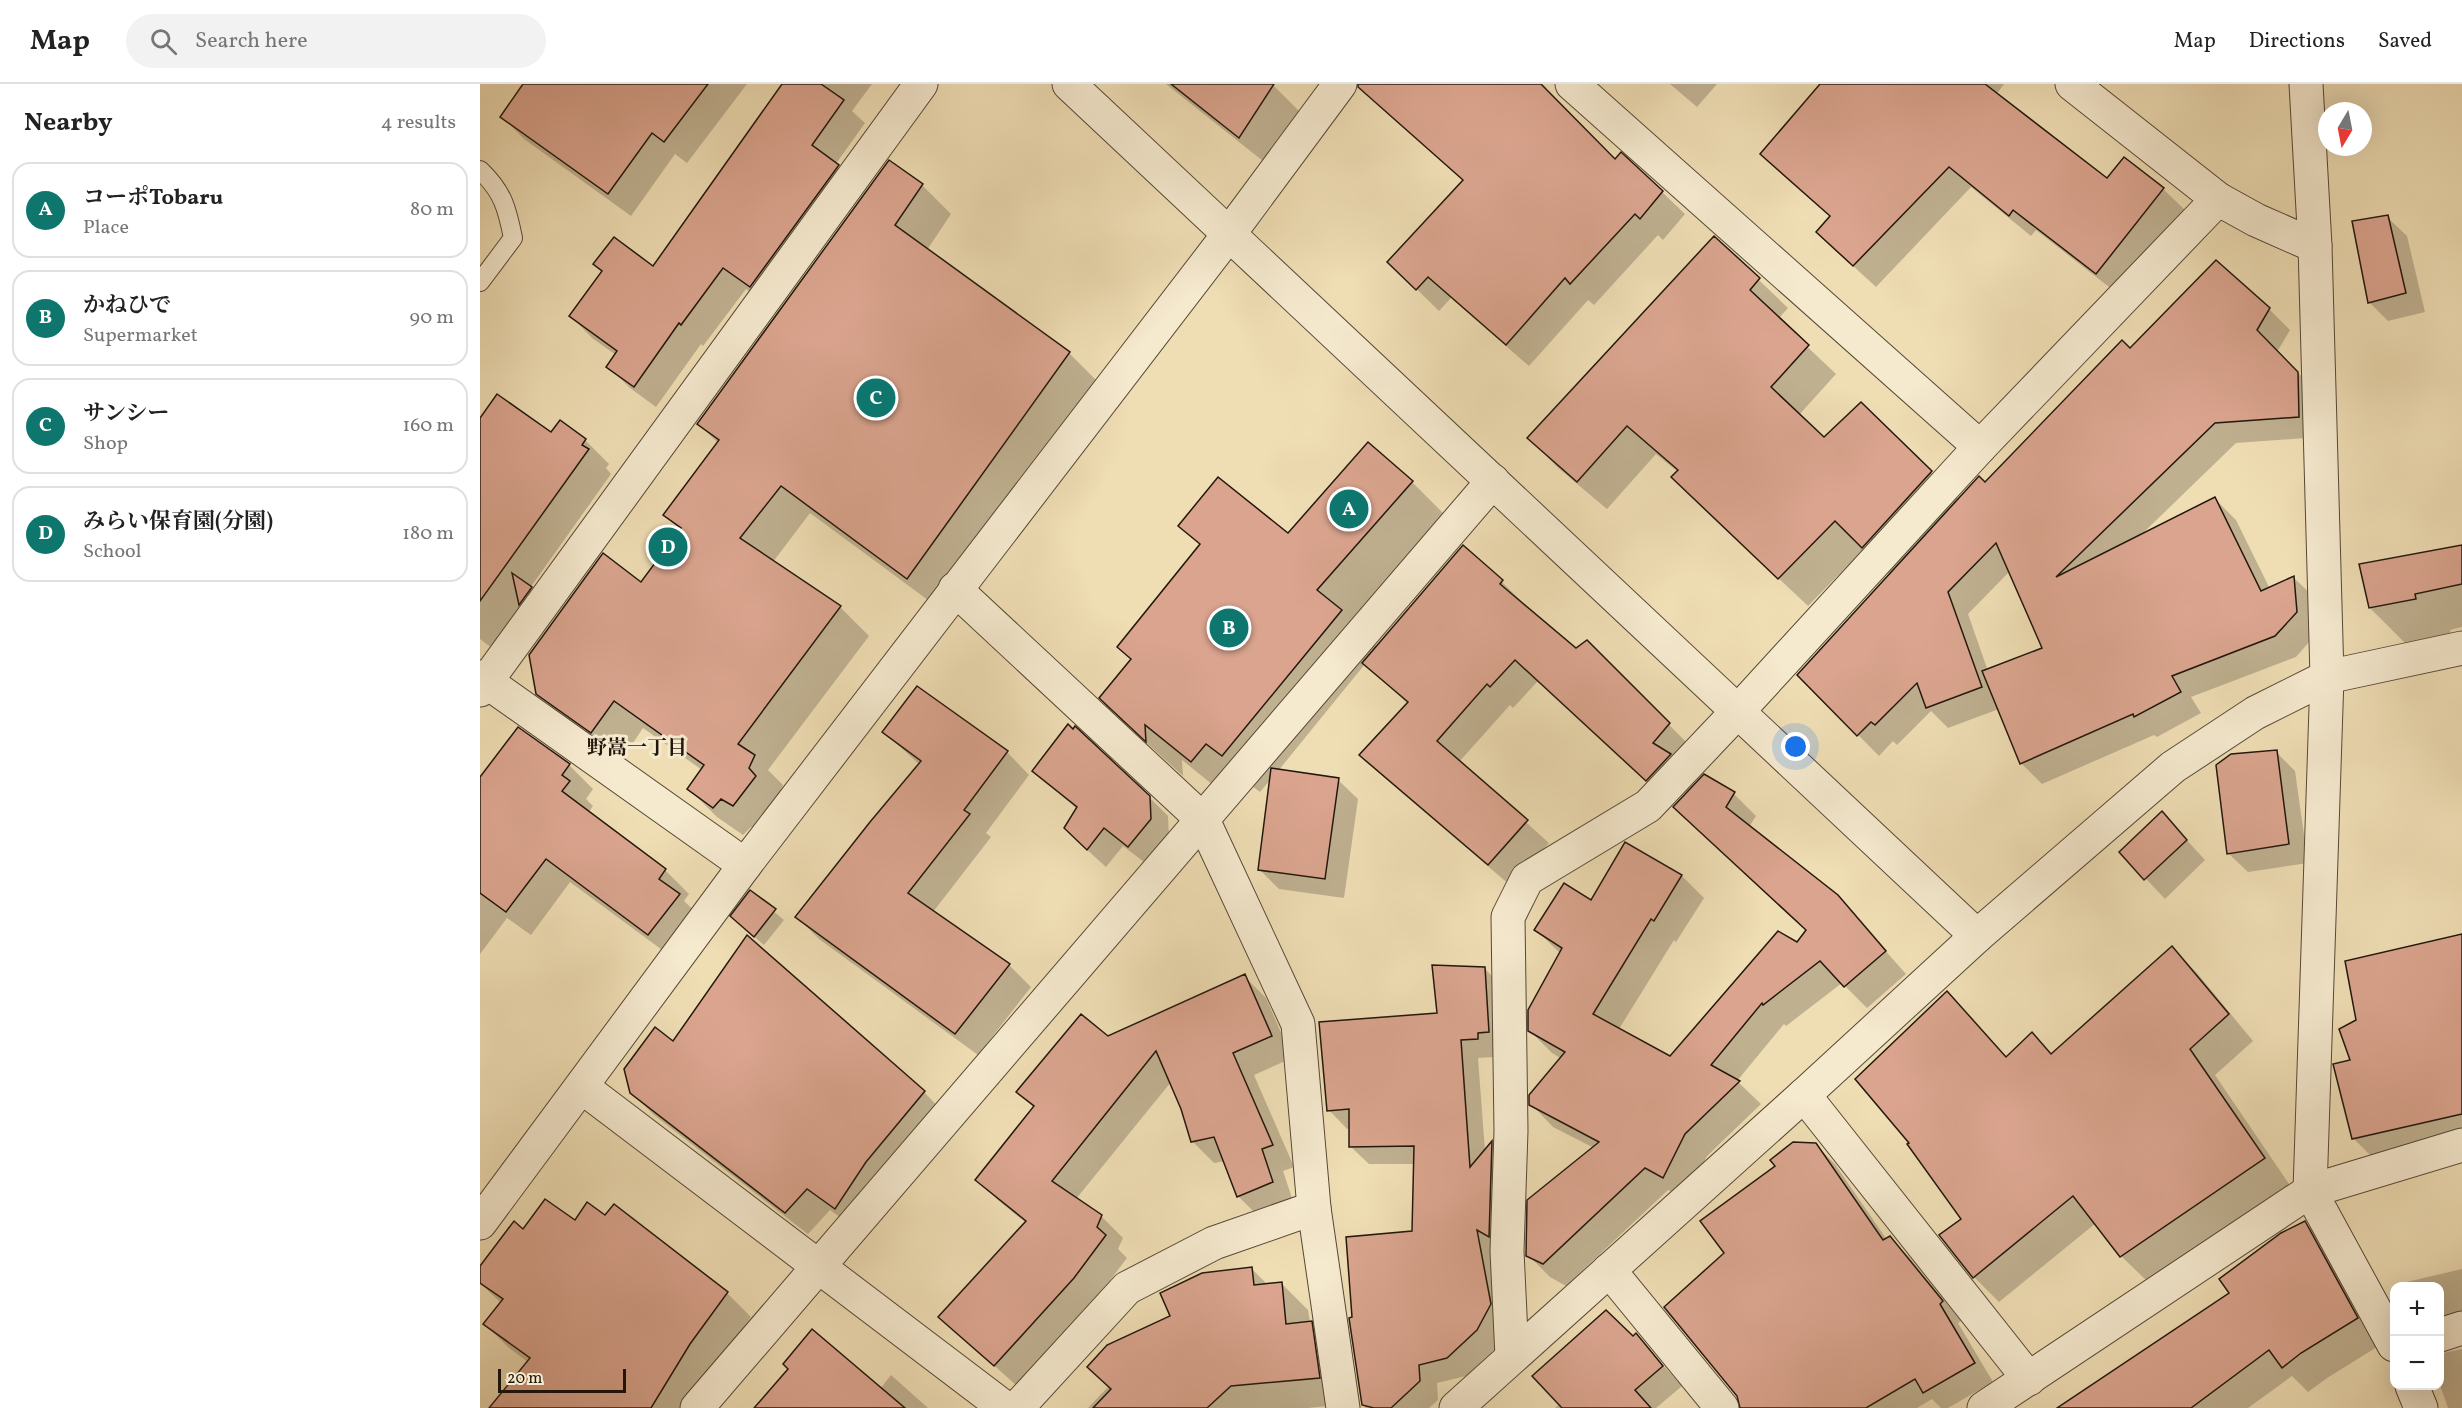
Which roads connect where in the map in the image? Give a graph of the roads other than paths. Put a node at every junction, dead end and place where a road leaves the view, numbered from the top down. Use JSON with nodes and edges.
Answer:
{"nodes":[{"id":1,"x":921,"y":84,"type":"edge"},
{"id":2,"x":1069,"y":84,"type":"edge"},
{"id":3,"x":1340,"y":84,"type":"edge"},
{"id":4,"x":1572,"y":84,"type":"edge"},
{"id":5,"x":2072,"y":84,"type":"edge"},
{"id":6,"x":2306,"y":84,"type":"edge"},
{"id":7,"x":480,"y":170,"type":"edge"},
{"id":8,"x":2218,"y":199,"type":"junction"},
{"id":9,"x":1229,"y":234,"type":"junction"},
{"id":10,"x":2314,"y":246,"type":"junction"},
{"id":11,"x":480,"y":282,"type":"edge"},
{"id":12,"x":1980,"y":447,"type":"junction"},
{"id":13,"x":1493,"y":481,"type":"junction"},
{"id":14,"x":955,"y":589,"type":"junction"},
{"id":15,"x":2462,"y":648,"type":"edge"},
{"id":16,"x":2327,"y":677,"type":"junction"},
{"id":17,"x":482,"y":683,"type":"edge"},
{"id":18,"x":1739,"y":710,"type":"junction"},
{"id":19,"x":1203,"y":820,"type":"junction"},
{"id":20,"x":745,"y":865,"type":"junction"},
{"id":21,"x":1977,"y":936,"type":"junction"},
{"id":22,"x":582,"y":1087,"type":"junction"},
{"id":23,"x":1804,"y":1095,"type":"junction"},
{"id":24,"x":2462,"y":1145,"type":"edge"},
{"id":25,"x":2310,"y":1191,"type":"junction"},
{"id":26,"x":1314,"y":1208,"type":"junction"},
{"id":27,"x":480,"y":1223,"type":"edge"},
{"id":28,"x":818,"y":1266,"type":"junction"},
{"id":29,"x":1609,"y":1270,"type":"junction"},
{"id":30,"x":2462,"y":1328,"type":"edge"},
{"id":31,"x":2444,"y":1333,"type":"edge"},
{"id":32,"x":2390,"y":1338,"type":"edge"},
{"id":33,"x":1512,"y":1357,"type":"junction"},
{"id":34,"x":2029,"y":1378,"type":"junction"},
{"id":35,"x":2414,"y":1390,"type":"edge"},
{"id":36,"x":697,"y":1408,"type":"edge"},
{"id":37,"x":1005,"y":1408,"type":"edge"},
{"id":38,"x":1017,"y":1408,"type":"edge"},
{"id":39,"x":1343,"y":1408,"type":"edge"},
{"id":40,"x":1456,"y":1408,"type":"edge"},
{"id":41,"x":1722,"y":1408,"type":"edge"},
{"id":42,"x":1984,"y":1408,"type":"edge"},
{"id":43,"x":2421,"y":1408,"type":"edge"}],
"edges":[{"from":1,"to":17,"type":"street"},
{"from":2,"to":9,"type":"street"},
{"from":3,"to":9,"type":"street"},
{"from":4,"to":12,"type":"street"},
{"from":5,"to":8,"type":"street"},
{"from":6,"to":10,"type":"street"},
{"from":7,"to":11,"type":"lane"},
{"from":8,"to":10,"type":"street"},
{"from":8,"to":12,"type":"street"},
{"from":9,"to":13,"type":"street"},
{"from":9,"to":14,"type":"street"},
{"from":10,"to":16,"type":"street"},
{"from":12,"to":18,"type":"street"},
{"from":13,"to":18,"type":"street"},
{"from":13,"to":19,"type":"street"},
{"from":14,"to":19,"type":"street"},
{"from":14,"to":20,"type":"street"},
{"from":15,"to":16,"type":"street"},
{"from":16,"to":21,"type":"street"},
{"from":16,"to":25,"type":"street"},
{"from":17,"to":20,"type":"street"},
{"from":18,"to":21,"type":"street"},
{"from":18,"to":33,"type":"street"},
{"from":19,"to":26,"type":"street"},
{"from":19,"to":28,"type":"street"},
{"from":20,"to":22,"type":"street"},
{"from":21,"to":23,"type":"street"},
{"from":22,"to":27,"type":"street"},
{"from":22,"to":28,"type":"street"},
{"from":23,"to":29,"type":"street"},
{"from":23,"to":34,"type":"street"},
{"from":24,"to":25,"type":"street"},
{"from":25,"to":32,"type":"street"},
{"from":25,"to":34,"type":"street"},
{"from":26,"to":38,"type":"street"},
{"from":26,"to":39,"type":"street"},
{"from":28,"to":36,"type":"street"},
{"from":28,"to":37,"type":"street"},
{"from":29,"to":33,"type":"street"},
{"from":29,"to":41,"type":"street"},
{"from":30,"to":31,"type":"street"},
{"from":33,"to":40,"type":"street"},
{"from":34,"to":42,"type":"street"},
{"from":35,"to":43,"type":"street"}]}
